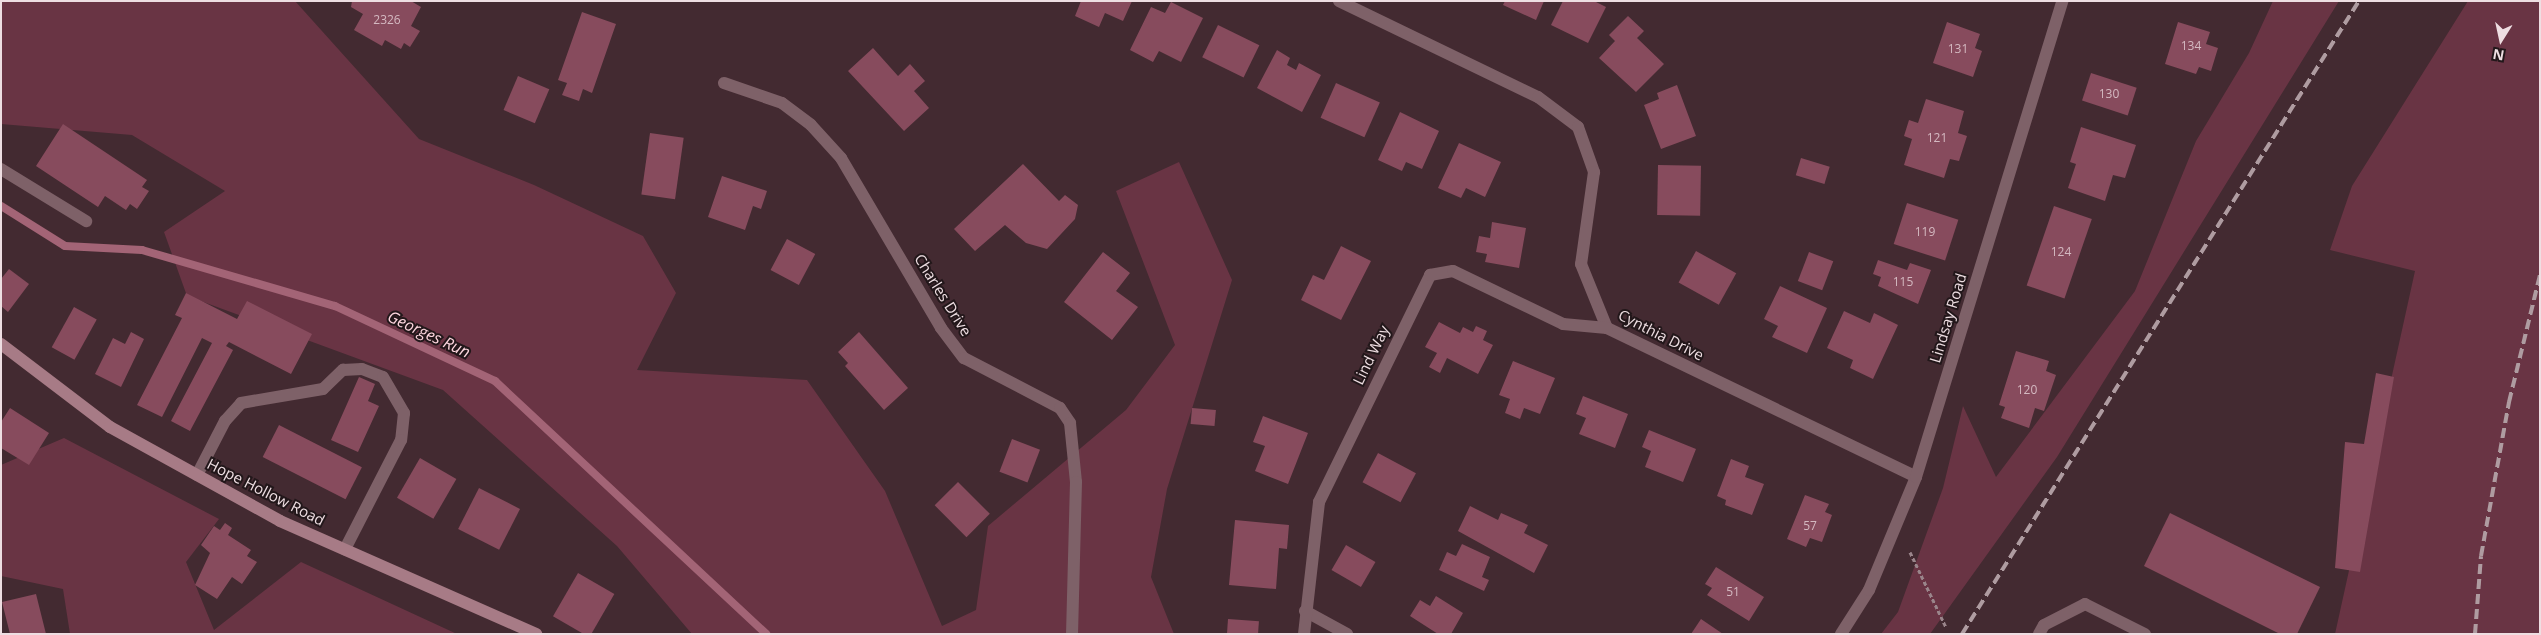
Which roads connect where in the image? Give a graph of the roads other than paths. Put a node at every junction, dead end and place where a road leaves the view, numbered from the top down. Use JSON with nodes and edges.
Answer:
{"nodes":[{"id":1,"x":1339,"y":1,"type":"edge"},
{"id":2,"x":2062,"y":1,"type":"edge"},
{"id":3,"x":724,"y":83,"type":"dead end"},
{"id":4,"x":1,"y":169,"type":"edge"},
{"id":5,"x":86,"y":221,"type":"dead end"},
{"id":6,"x":1607,"y":328,"type":"junction"},
{"id":7,"x":1,"y":344,"type":"edge"},
{"id":8,"x":197,"y":474,"type":"junction"},
{"id":9,"x":1916,"y":477,"type":"junction"},
{"id":10,"x":345,"y":548,"type":"junction"},
{"id":11,"x":1304,"y":611,"type":"junction"},
{"id":12,"x":536,"y":634,"type":"edge"},
{"id":13,"x":1072,"y":634,"type":"edge"},
{"id":14,"x":1304,"y":634,"type":"edge"},
{"id":15,"x":1347,"y":634,"type":"edge"},
{"id":16,"x":1841,"y":634,"type":"edge"},
{"id":17,"x":2039,"y":634,"type":"edge"},
{"id":18,"x":2145,"y":634,"type":"edge"}],
"edges":[{"from":1,"to":6,"type":"street","name":"Cynthia Drive"},
{"from":2,"to":9,"type":"street","name":"Lindsay Road"},
{"from":3,"to":13,"type":"street","name":"Charles Drive"},
{"from":4,"to":5,"type":"street"},
{"from":6,"to":9,"type":"street","name":"Cynthia Drive"},
{"from":6,"to":11,"type":"street","name":"Lind Way"},
{"from":7,"to":8,"type":"main road","name":"Hope Hollow Road"},
{"from":8,"to":10,"type":"main road","name":"Hope Hollow Road"},
{"from":8,"to":10,"type":"street"},
{"from":9,"to":16,"type":"street","name":"Lindsay Road"},
{"from":10,"to":12,"type":"main road","name":"Hope Hollow Road"},
{"from":11,"to":14,"type":"street","name":"Lind Way"},
{"from":11,"to":15,"type":"street"},
{"from":17,"to":18,"type":"street"}]}
